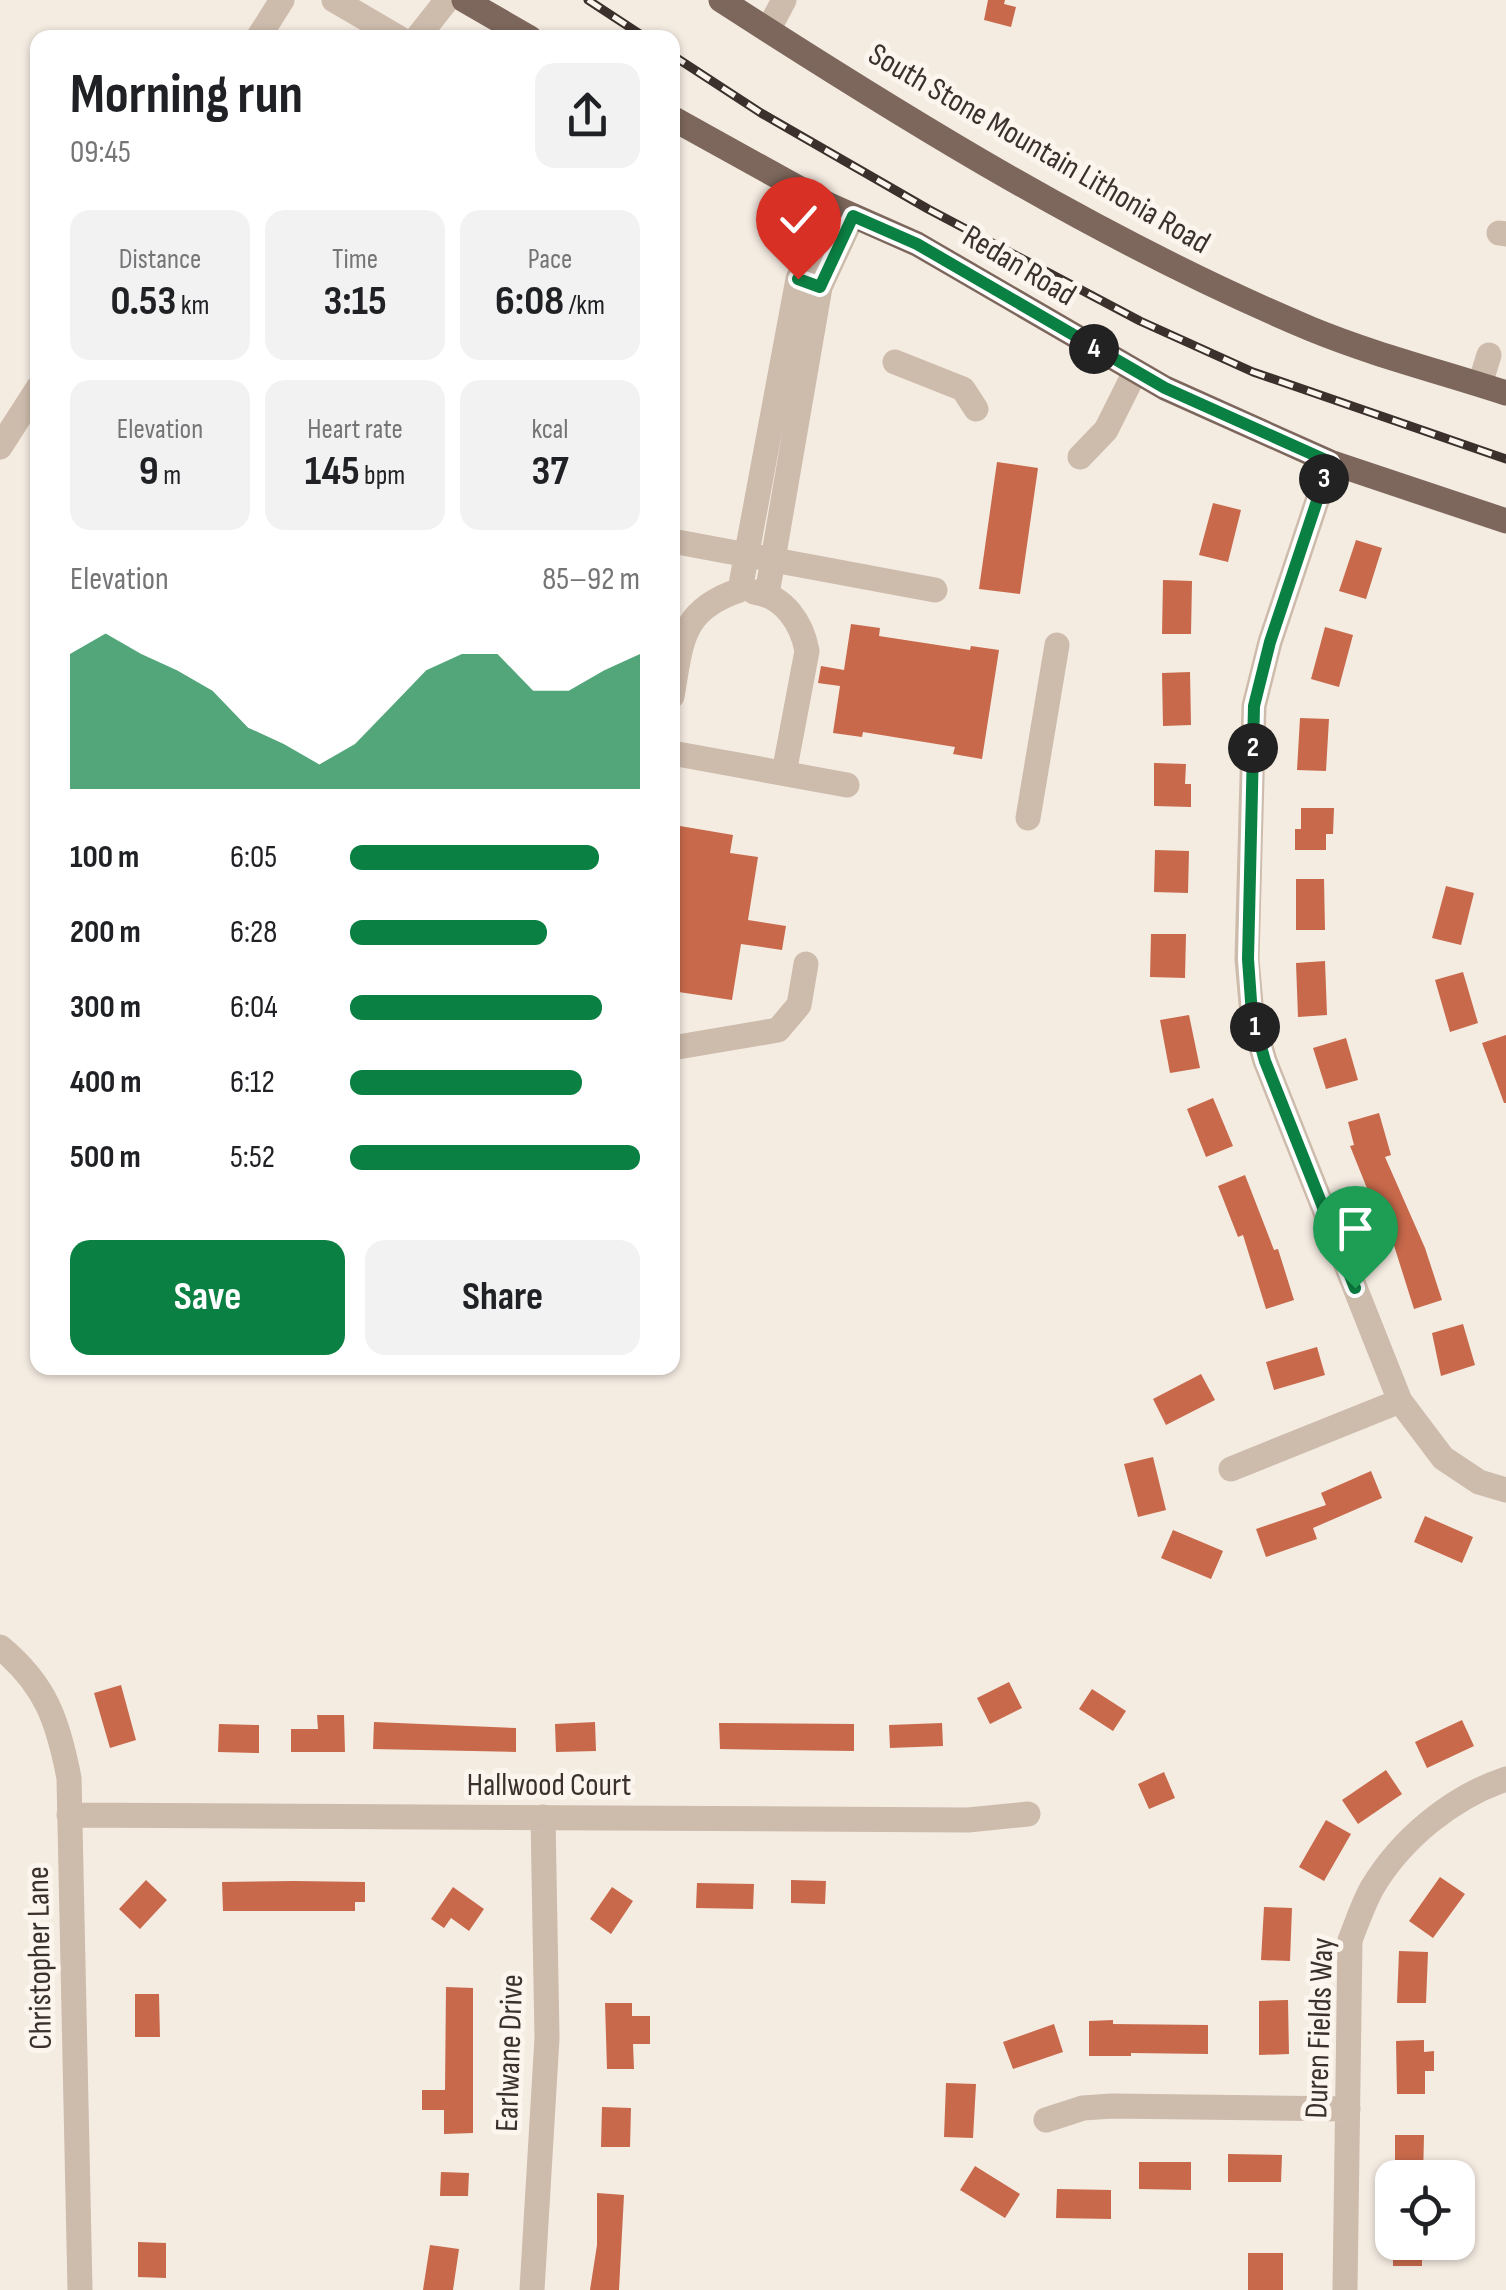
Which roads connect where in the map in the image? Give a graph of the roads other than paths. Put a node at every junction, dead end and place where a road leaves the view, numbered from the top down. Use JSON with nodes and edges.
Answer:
{"nodes":[{"id":1,"x":282,"y":0,"type":"edge"},
{"id":2,"x":334,"y":0,"type":"edge"},
{"id":3,"x":448,"y":0,"type":"edge"},
{"id":4,"x":464,"y":0,"type":"edge"},
{"id":5,"x":721,"y":0,"type":"edge"},
{"id":6,"x":784,"y":0,"type":"edge"},
{"id":7,"x":263,"y":30,"type":"edge"},
{"id":8,"x":385,"y":30,"type":"edge"},
{"id":9,"x":424,"y":30,"type":"edge"},
{"id":10,"x":516,"y":30,"type":"edge"},
{"id":11,"x":768,"y":30,"type":"junction"},
{"id":12,"x":680,"y":122,"type":"edge"},
{"id":13,"x":829,"y":205,"type":"junction"},
{"id":14,"x":853,"y":216,"type":"junction"},
{"id":15,"x":809,"y":283,"type":"junction"},
{"id":16,"x":1490,"y":355,"type":"dead end"},
{"id":17,"x":895,"y":362,"type":"dead end"},
{"id":18,"x":1136,"y":372,"type":"junction"},
{"id":19,"x":1480,"y":384,"type":"junction"},
{"id":20,"x":1506,"y":393,"type":"edge"},
{"id":21,"x":30,"y":401,"type":"edge"},
{"id":22,"x":976,"y":409,"type":"dead end"},
{"id":23,"x":0,"y":448,"type":"edge"},
{"id":24,"x":1080,"y":457,"type":"dead end"},
{"id":25,"x":1330,"y":462,"type":"junction"},
{"id":26,"x":1506,"y":521,"type":"edge"},
{"id":27,"x":680,"y":542,"type":"edge"},
{"id":28,"x":747,"y":555,"type":"junction"},
{"id":29,"x":773,"y":560,"type":"junction"},
{"id":30,"x":740,"y":590,"type":"junction"},
{"id":31,"x":935,"y":590,"type":"dead end"},
{"id":32,"x":767,"y":594,"type":"junction"},
{"id":33,"x":1058,"y":645,"type":"dead end"},
{"id":34,"x":680,"y":655,"type":"edge"},
{"id":35,"x":680,"y":754,"type":"edge"},
{"id":36,"x":784,"y":773,"type":"junction"},
{"id":37,"x":847,"y":784,"type":"dead end"},
{"id":38,"x":1028,"y":818,"type":"dead end"},
{"id":39,"x":806,"y":964,"type":"dead end"},
{"id":40,"x":680,"y":1047,"type":"edge"},
{"id":41,"x":1400,"y":1401,"type":"junction"},
{"id":42,"x":1230,"y":1469,"type":"dead end"},
{"id":43,"x":1506,"y":1490,"type":"edge"},
{"id":44,"x":0,"y":1647,"type":"edge"},
{"id":45,"x":1506,"y":1779,"type":"edge"},
{"id":46,"x":1028,"y":1814,"type":"dead end"},
{"id":47,"x":69,"y":1815,"type":"junction"},
{"id":48,"x":543,"y":1817,"type":"junction"},
{"id":49,"x":1348,"y":2108,"type":"junction"},
{"id":50,"x":1046,"y":2120,"type":"dead end"},
{"id":51,"x":80,"y":2290,"type":"edge"},
{"id":52,"x":532,"y":2290,"type":"edge"},
{"id":53,"x":1345,"y":2290,"type":"edge"}],
"edges":[{"from":1,"to":7,"type":"street"},
{"from":2,"to":8,"type":"street"},
{"from":3,"to":9,"type":"street"},
{"from":4,"to":10,"type":"main road"},
{"from":5,"to":11,"type":"main road","name":"South Stone Mountain Lithonia Road"},
{"from":6,"to":11,"type":"street"},
{"from":11,"to":19,"type":"main road","name":"South Stone Mountain Lithonia Road"},
{"from":12,"to":13,"type":"main road","name":"Redan Road"},
{"from":13,"to":14,"type":"main road","name":"Redan Road"},
{"from":13,"to":15,"type":"street"},
{"from":14,"to":15,"type":"street"},
{"from":14,"to":18,"type":"main road","name":"Redan Road"},
{"from":15,"to":28,"type":"street"},
{"from":15,"to":29,"type":"street"},
{"from":16,"to":19,"type":"street"},
{"from":17,"to":22,"type":"street"},
{"from":18,"to":24,"type":"street"},
{"from":18,"to":25,"type":"main road","name":"Redan Road"},
{"from":19,"to":20,"type":"main road","name":"South Stone Mountain Lithonia Road"},
{"from":21,"to":23,"type":"street"},
{"from":25,"to":26,"type":"main road","name":"Redan Road"},
{"from":25,"to":41,"type":"street"},
{"from":27,"to":28,"type":"street"},
{"from":28,"to":29,"type":"street"},
{"from":28,"to":30,"type":"street"},
{"from":29,"to":31,"type":"street"},
{"from":29,"to":32,"type":"street"},
{"from":30,"to":32,"type":"street"},
{"from":30,"to":34,"type":"street"},
{"from":32,"to":36,"type":"street"},
{"from":33,"to":38,"type":"street"},
{"from":35,"to":36,"type":"street"},
{"from":36,"to":37,"type":"street"},
{"from":39,"to":40,"type":"street"},
{"from":41,"to":42,"type":"street"},
{"from":41,"to":43,"type":"street"},
{"from":44,"to":47,"type":"street","name":"Christopher Lane"},
{"from":45,"to":49,"type":"street","name":"Duren Fields Way"},
{"from":46,"to":48,"type":"street","name":"Hallwood Court"},
{"from":47,"to":48,"type":"street","name":"Hallwood Court"},
{"from":47,"to":51,"type":"street","name":"Christopher Lane"},
{"from":48,"to":52,"type":"street","name":"Earlwane Drive"},
{"from":49,"to":50,"type":"street"},
{"from":49,"to":53,"type":"street","name":"Duren Fields Way"}]}
